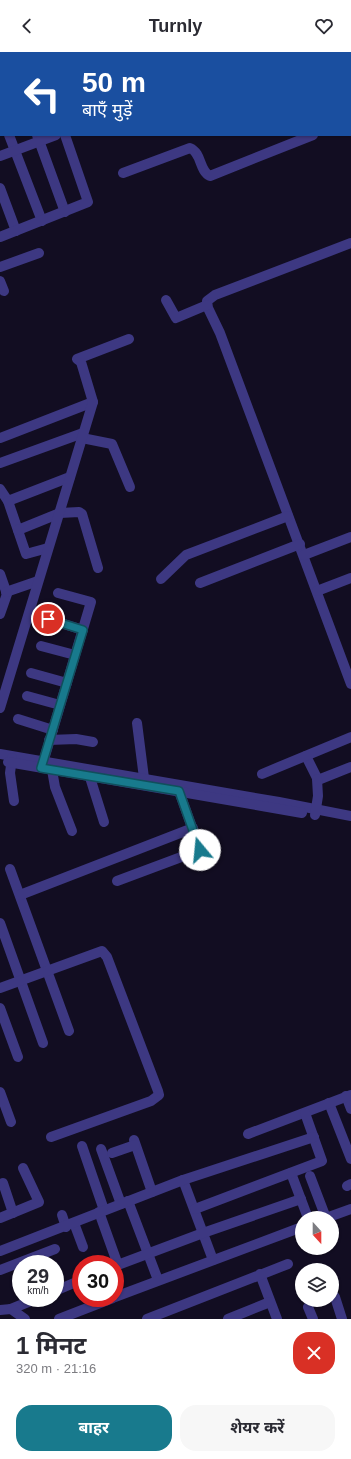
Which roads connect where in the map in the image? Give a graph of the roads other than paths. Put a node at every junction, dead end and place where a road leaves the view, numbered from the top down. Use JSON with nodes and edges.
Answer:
{"nodes":[{"id":1,"x":9,"y":136,"type":"edge"},
{"id":2,"x":50,"y":136,"type":"edge"},
{"id":3,"x":65,"y":136,"type":"edge"},
{"id":4,"x":310,"y":136,"type":"edge"},
{"id":5,"x":38,"y":138,"type":"edge"},
{"id":6,"x":14,"y":151,"type":"junction"},
{"id":7,"x":0,"y":156,"type":"edge"},
{"id":8,"x":123,"y":174,"type":"dead end"},
{"id":9,"x":0,"y":188,"type":"edge"},
{"id":10,"x":65,"y":212,"type":"junction"},
{"id":11,"x":42,"y":221,"type":"junction"},
{"id":12,"x":16,"y":231,"type":"junction"},
{"id":13,"x":0,"y":237,"type":"edge"},
{"id":14,"x":351,"y":243,"type":"edge"},
{"id":15,"x":39,"y":253,"type":"dead end"},
{"id":16,"x":0,"y":267,"type":"edge"},
{"id":17,"x":0,"y":281,"type":"edge"},
{"id":18,"x":4,"y":291,"type":"dead end"},
{"id":19,"x":166,"y":300,"type":"dead end"},
{"id":20,"x":207,"y":305,"type":"junction"},
{"id":21,"x":129,"y":340,"type":"dead end"},
{"id":22,"x":93,"y":402,"type":"junction"},
{"id":23,"x":82,"y":436,"type":"junction"},
{"id":24,"x":0,"y":438,"type":"edge"},
{"id":25,"x":0,"y":463,"type":"edge"},
{"id":26,"x":70,"y":477,"type":"junction"},
{"id":27,"x":130,"y":487,"type":"dead end"},
{"id":28,"x":0,"y":489,"type":"edge"},
{"id":29,"x":8,"y":501,"type":"junction"},
{"id":30,"x":60,"y":513,"type":"junction"},
{"id":31,"x":288,"y":516,"type":"junction"},
{"id":32,"x":18,"y":530,"type":"junction"},
{"id":33,"x":351,"y":537,"type":"edge"},
{"id":34,"x":300,"y":544,"type":"junction"},
{"id":35,"x":48,"y":548,"type":"junction"},
{"id":36,"x":304,"y":555,"type":"junction"},
{"id":37,"x":98,"y":568,"type":"dead end"},
{"id":38,"x":0,"y":574,"type":"edge"},
{"id":39,"x":351,"y":578,"type":"edge"},
{"id":40,"x":161,"y":579,"type":"dead end"},
{"id":41,"x":38,"y":581,"type":"junction"},
{"id":42,"x":200,"y":583,"type":"dead end"},
{"id":43,"x":317,"y":591,"type":"junction"},
{"id":44,"x":58,"y":593,"type":"dead end"},
{"id":45,"x":4,"y":597,"type":"edge"},
{"id":46,"x":0,"y":614,"type":"edge"},
{"id":47,"x":48,"y":619,"type":"dead end"},
{"id":48,"x":83,"y":630,"type":"junction"},
{"id":49,"x":41,"y":646,"type":"dead end"},
{"id":50,"x":75,"y":655,"type":"junction"},
{"id":51,"x":31,"y":673,"type":"dead end"},
{"id":52,"x":350,"y":678,"type":"edge"},
{"id":53,"x":67,"y":683,"type":"junction"},
{"id":54,"x":27,"y":696,"type":"dead end"},
{"id":55,"x":60,"y":705,"type":"junction"},
{"id":56,"x":0,"y":708,"type":"edge"},
{"id":57,"x":18,"y":719,"type":"dead end"},
{"id":58,"x":137,"y":723,"type":"dead end"},
{"id":59,"x":51,"y":735,"type":"junction"},
{"id":60,"x":351,"y":737,"type":"edge"},
{"id":61,"x":93,"y":742,"type":"dead end"},
{"id":62,"x":0,"y":754,"type":"edge"},
{"id":63,"x":306,"y":756,"type":"junction"},
{"id":64,"x":12,"y":759,"type":"junction"},
{"id":65,"x":0,"y":761,"type":"edge"},
{"id":66,"x":42,"y":764,"type":"junction"},
{"id":67,"x":351,"y":767,"type":"edge"},
{"id":68,"x":52,"y":770,"type":"junction"},
{"id":69,"x":88,"y":772,"type":"junction"},
{"id":70,"x":262,"y":774,"type":"dead end"},
{"id":71,"x":317,"y":779,"type":"junction"},
{"id":72,"x":140,"y":780,"type":"junction"},
{"id":73,"x":185,"y":790,"type":"junction"},
{"id":74,"x":14,"y":801,"type":"dead end"},
{"id":75,"x":315,"y":812,"type":"junction"},
{"id":76,"x":351,"y":816,"type":"edge"},
{"id":77,"x":104,"y":822,"type":"dead end"},
{"id":78,"x":351,"y":822,"type":"edge"},
{"id":79,"x":193,"y":828,"type":"junction"},
{"id":80,"x":72,"y":831,"type":"dead end"},
{"id":81,"x":10,"y":869,"type":"dead end"},
{"id":82,"x":116,"y":881,"type":"dead end"},
{"id":83,"x":20,"y":895,"type":"junction"},
{"id":84,"x":0,"y":923,"type":"edge"},
{"id":85,"x":48,"y":970,"type":"junction"},
{"id":86,"x":21,"y":980,"type":"junction"},
{"id":87,"x":0,"y":988,"type":"edge"},
{"id":88,"x":0,"y":1008,"type":"edge"},
{"id":89,"x":70,"y":1031,"type":"dead end"},
{"id":90,"x":43,"y":1043,"type":"dead end"},
{"id":91,"x":18,"y":1057,"type":"dead end"},
{"id":92,"x":0,"y":1092,"type":"edge"},
{"id":93,"x":348,"y":1095,"type":"edge"},
{"id":94,"x":329,"y":1103,"type":"junction"},
{"id":95,"x":351,"y":1110,"type":"edge"},
{"id":96,"x":305,"y":1113,"type":"junction"},
{"id":97,"x":11,"y":1122,"type":"dead end"},
{"id":98,"x":248,"y":1134,"type":"dead end"},
{"id":99,"x":51,"y":1137,"type":"dead end"},
{"id":100,"x":314,"y":1137,"type":"junction"},
{"id":101,"x":82,"y":1146,"type":"dead end"},
{"id":102,"x":101,"y":1149,"type":"dead end"},
{"id":103,"x":112,"y":1153,"type":"dead end"},
{"id":104,"x":351,"y":1159,"type":"edge"},
{"id":105,"x":23,"y":1168,"type":"dead end"},
{"id":106,"x":291,"y":1173,"type":"junction"},
{"id":107,"x":310,"y":1176,"type":"dead end"},
{"id":108,"x":183,"y":1180,"type":"junction"},
{"id":109,"x":3,"y":1183,"type":"dead end"},
{"id":110,"x":152,"y":1192,"type":"junction"},
{"id":111,"x":301,"y":1199,"type":"junction"},
{"id":112,"x":124,"y":1203,"type":"junction"},
{"id":113,"x":195,"y":1209,"type":"junction"},
{"id":114,"x":351,"y":1209,"type":"edge"},
{"id":115,"x":102,"y":1211,"type":"junction"},
{"id":116,"x":305,"y":1211,"type":"edge"},
{"id":117,"x":323,"y":1211,"type":"edge"},
{"id":118,"x":13,"y":1213,"type":"junction"},
{"id":119,"x":339,"y":1213,"type":"edge"},
{"id":120,"x":62,"y":1215,"type":"dead end"},
{"id":121,"x":0,"y":1218,"type":"edge"},
{"id":122,"x":70,"y":1225,"type":"junction"},
{"id":123,"x":295,"y":1230,"type":"edge"},
{"id":124,"x":203,"y":1233,"type":"junction"},
{"id":125,"x":82,"y":1247,"type":"dead end"},
{"id":126,"x":55,"y":1250,"type":"dead end"},
{"id":127,"x":0,"y":1251,"type":"edge"},
{"id":128,"x":148,"y":1253,"type":"junction"},
{"id":129,"x":114,"y":1255,"type":"edge"},
{"id":130,"x":213,"y":1260,"type":"junction"},
{"id":131,"x":124,"y":1262,"type":"edge"},
{"id":132,"x":288,"y":1264,"type":"dead end"},
{"id":133,"x":0,"y":1270,"type":"edge"},
{"id":134,"x":260,"y":1274,"type":"junction"},
{"id":135,"x":158,"y":1280,"type":"junction"},
{"id":136,"x":124,"y":1294,"type":"edge"},
{"id":137,"x":270,"y":1302,"type":"junction"},
{"id":138,"x":16,"y":1307,"type":"edge"},
{"id":139,"x":90,"y":1307,"type":"edge"},
{"id":140,"x":308,"y":1307,"type":"dead end"},
{"id":141,"x":338,"y":1307,"type":"edge"},
{"id":142,"x":11,"y":1309,"type":"junction"},
{"id":143,"x":0,"y":1310,"type":"edge"},
{"id":144,"x":351,"y":1316,"type":"edge"},
{"id":145,"x":25,"y":1319,"type":"edge"},
{"id":146,"x":58,"y":1319,"type":"edge"},
{"id":147,"x":147,"y":1319,"type":"edge"},
{"id":148,"x":228,"y":1319,"type":"edge"},
{"id":149,"x":276,"y":1319,"type":"edge"},
{"id":150,"x":313,"y":1319,"type":"edge"},
{"id":151,"x":342,"y":1319,"type":"edge"}],
"edges":[{"from":1,"to":6,"type":"street"},
{"from":2,"to":5,"type":"street"},
{"from":3,"to":10,"type":"street"},
{"from":4,"to":8,"type":"street"},
{"from":5,"to":6,"type":"street"},
{"from":5,"to":10,"type":"street"},
{"from":6,"to":7,"type":"street"},
{"from":6,"to":11,"type":"street"},
{"from":9,"to":12,"type":"street"},
{"from":10,"to":11,"type":"street"},
{"from":11,"to":12,"type":"street"},
{"from":12,"to":13,"type":"street"},
{"from":14,"to":20,"type":"street"},
{"from":15,"to":16,"type":"street"},
{"from":17,"to":18,"type":"street"},
{"from":19,"to":20,"type":"street"},
{"from":20,"to":31,"type":"street"},
{"from":21,"to":22,"type":"street"},
{"from":22,"to":23,"type":"street"},
{"from":22,"to":24,"type":"street"},
{"from":23,"to":25,"type":"street"},
{"from":23,"to":26,"type":"street"},
{"from":23,"to":27,"type":"street"},
{"from":26,"to":29,"type":"street"},
{"from":26,"to":30,"type":"street"},
{"from":28,"to":29,"type":"street"},
{"from":29,"to":32,"type":"street"},
{"from":30,"to":32,"type":"street"},
{"from":30,"to":35,"type":"street"},
{"from":30,"to":37,"type":"street"},
{"from":31,"to":34,"type":"street"},
{"from":31,"to":40,"type":"street"},
{"from":32,"to":35,"type":"street"},
{"from":33,"to":36,"type":"street"},
{"from":34,"to":36,"type":"street"},
{"from":34,"to":42,"type":"street"},
{"from":35,"to":41,"type":"street"},
{"from":36,"to":43,"type":"street"},
{"from":38,"to":45,"type":"street"},
{"from":39,"to":43,"type":"street"},
{"from":41,"to":45,"type":"street"},
{"from":41,"to":56,"type":"street"},
{"from":43,"to":52,"type":"street"},
{"from":44,"to":48,"type":"street"},
{"from":45,"to":46,"type":"street"},
{"from":47,"to":48,"type":"street"},
{"from":48,"to":50,"type":"street"},
{"from":49,"to":50,"type":"street"},
{"from":50,"to":53,"type":"street"},
{"from":51,"to":53,"type":"street"},
{"from":53,"to":55,"type":"street"},
{"from":54,"to":55,"type":"street"},
{"from":55,"to":59,"type":"street"},
{"from":57,"to":59,"type":"street"},
{"from":58,"to":72,"type":"street"},
{"from":59,"to":61,"type":"street"},
{"from":59,"to":66,"type":"street"},
{"from":60,"to":63,"type":"street"},
{"from":62,"to":64,"type":"street"},
{"from":63,"to":70,"type":"street"},
{"from":63,"to":71,"type":"street"},
{"from":64,"to":65,"type":"street"},
{"from":64,"to":66,"type":"street"},
{"from":64,"to":74,"type":"street"},
{"from":66,"to":68,"type":"street"},
{"from":66,"to":69,"type":"street"},
{"from":67,"to":71,"type":"street"},
{"from":68,"to":69,"type":"street"},
{"from":68,"to":80,"type":"street"},
{"from":69,"to":72,"type":"street"},
{"from":69,"to":77,"type":"street"},
{"from":71,"to":75,"type":"street"},
{"from":72,"to":73,"type":"street"},
{"from":73,"to":75,"type":"street"},
{"from":73,"to":79,"type":"street"},
{"from":75,"to":76,"type":"street"},
{"from":75,"to":78,"type":"street"},
{"from":79,"to":82,"type":"street"},
{"from":79,"to":83,"type":"street"},
{"from":81,"to":83,"type":"street"},
{"from":83,"to":85,"type":"street"},
{"from":84,"to":86,"type":"street"},
{"from":85,"to":86,"type":"street"},
{"from":85,"to":89,"type":"street"},
{"from":85,"to":99,"type":"street"},
{"from":86,"to":87,"type":"street"},
{"from":86,"to":90,"type":"street"},
{"from":88,"to":91,"type":"street"},
{"from":92,"to":97,"type":"street"},
{"from":93,"to":94,"type":"street"},
{"from":93,"to":95,"type":"street"},
{"from":94,"to":96,"type":"street"},
{"from":94,"to":104,"type":"street"},
{"from":96,"to":98,"type":"street"},
{"from":96,"to":100,"type":"street"},
{"from":100,"to":106,"type":"street"},
{"from":100,"to":108,"type":"street"},
{"from":101,"to":115,"type":"street"},
{"from":102,"to":112,"type":"street"},
{"from":103,"to":110,"type":"street"},
{"from":105,"to":118,"type":"street"},
{"from":106,"to":111,"type":"street"},
{"from":106,"to":113,"type":"street"},
{"from":107,"to":117,"type":"street"},
{"from":108,"to":110,"type":"street"},
{"from":108,"to":113,"type":"street"},
{"from":109,"to":118,"type":"street"},
{"from":110,"to":112,"type":"street"},
{"from":111,"to":116,"type":"street"},
{"from":111,"to":124,"type":"street"},
{"from":112,"to":115,"type":"street"},
{"from":112,"to":128,"type":"street"},
{"from":113,"to":124,"type":"street"},
{"from":114,"to":119,"type":"street"},
{"from":115,"to":122,"type":"street"},
{"from":115,"to":129,"type":"street"},
{"from":118,"to":121,"type":"street"},
{"from":120,"to":122,"type":"street"},
{"from":122,"to":125,"type":"street"},
{"from":122,"to":127,"type":"street"},
{"from":123,"to":130,"type":"street"},
{"from":124,"to":128,"type":"street"},
{"from":124,"to":130,"type":"street"},
{"from":126,"to":133,"type":"street"},
{"from":128,"to":131,"type":"street"},
{"from":128,"to":135,"type":"street"},
{"from":130,"to":135,"type":"street"},
{"from":132,"to":134,"type":"street"},
{"from":134,"to":137,"type":"street"},
{"from":134,"to":147,"type":"street"},
{"from":135,"to":136,"type":"street"},
{"from":137,"to":148,"type":"street"},
{"from":137,"to":149,"type":"street"},
{"from":138,"to":142,"type":"street"},
{"from":139,"to":146,"type":"street"},
{"from":140,"to":150,"type":"street"},
{"from":141,"to":151,"type":"street"},
{"from":142,"to":143,"type":"street"},
{"from":142,"to":145,"type":"street"},
{"from":144,"to":151,"type":"street"}]}
